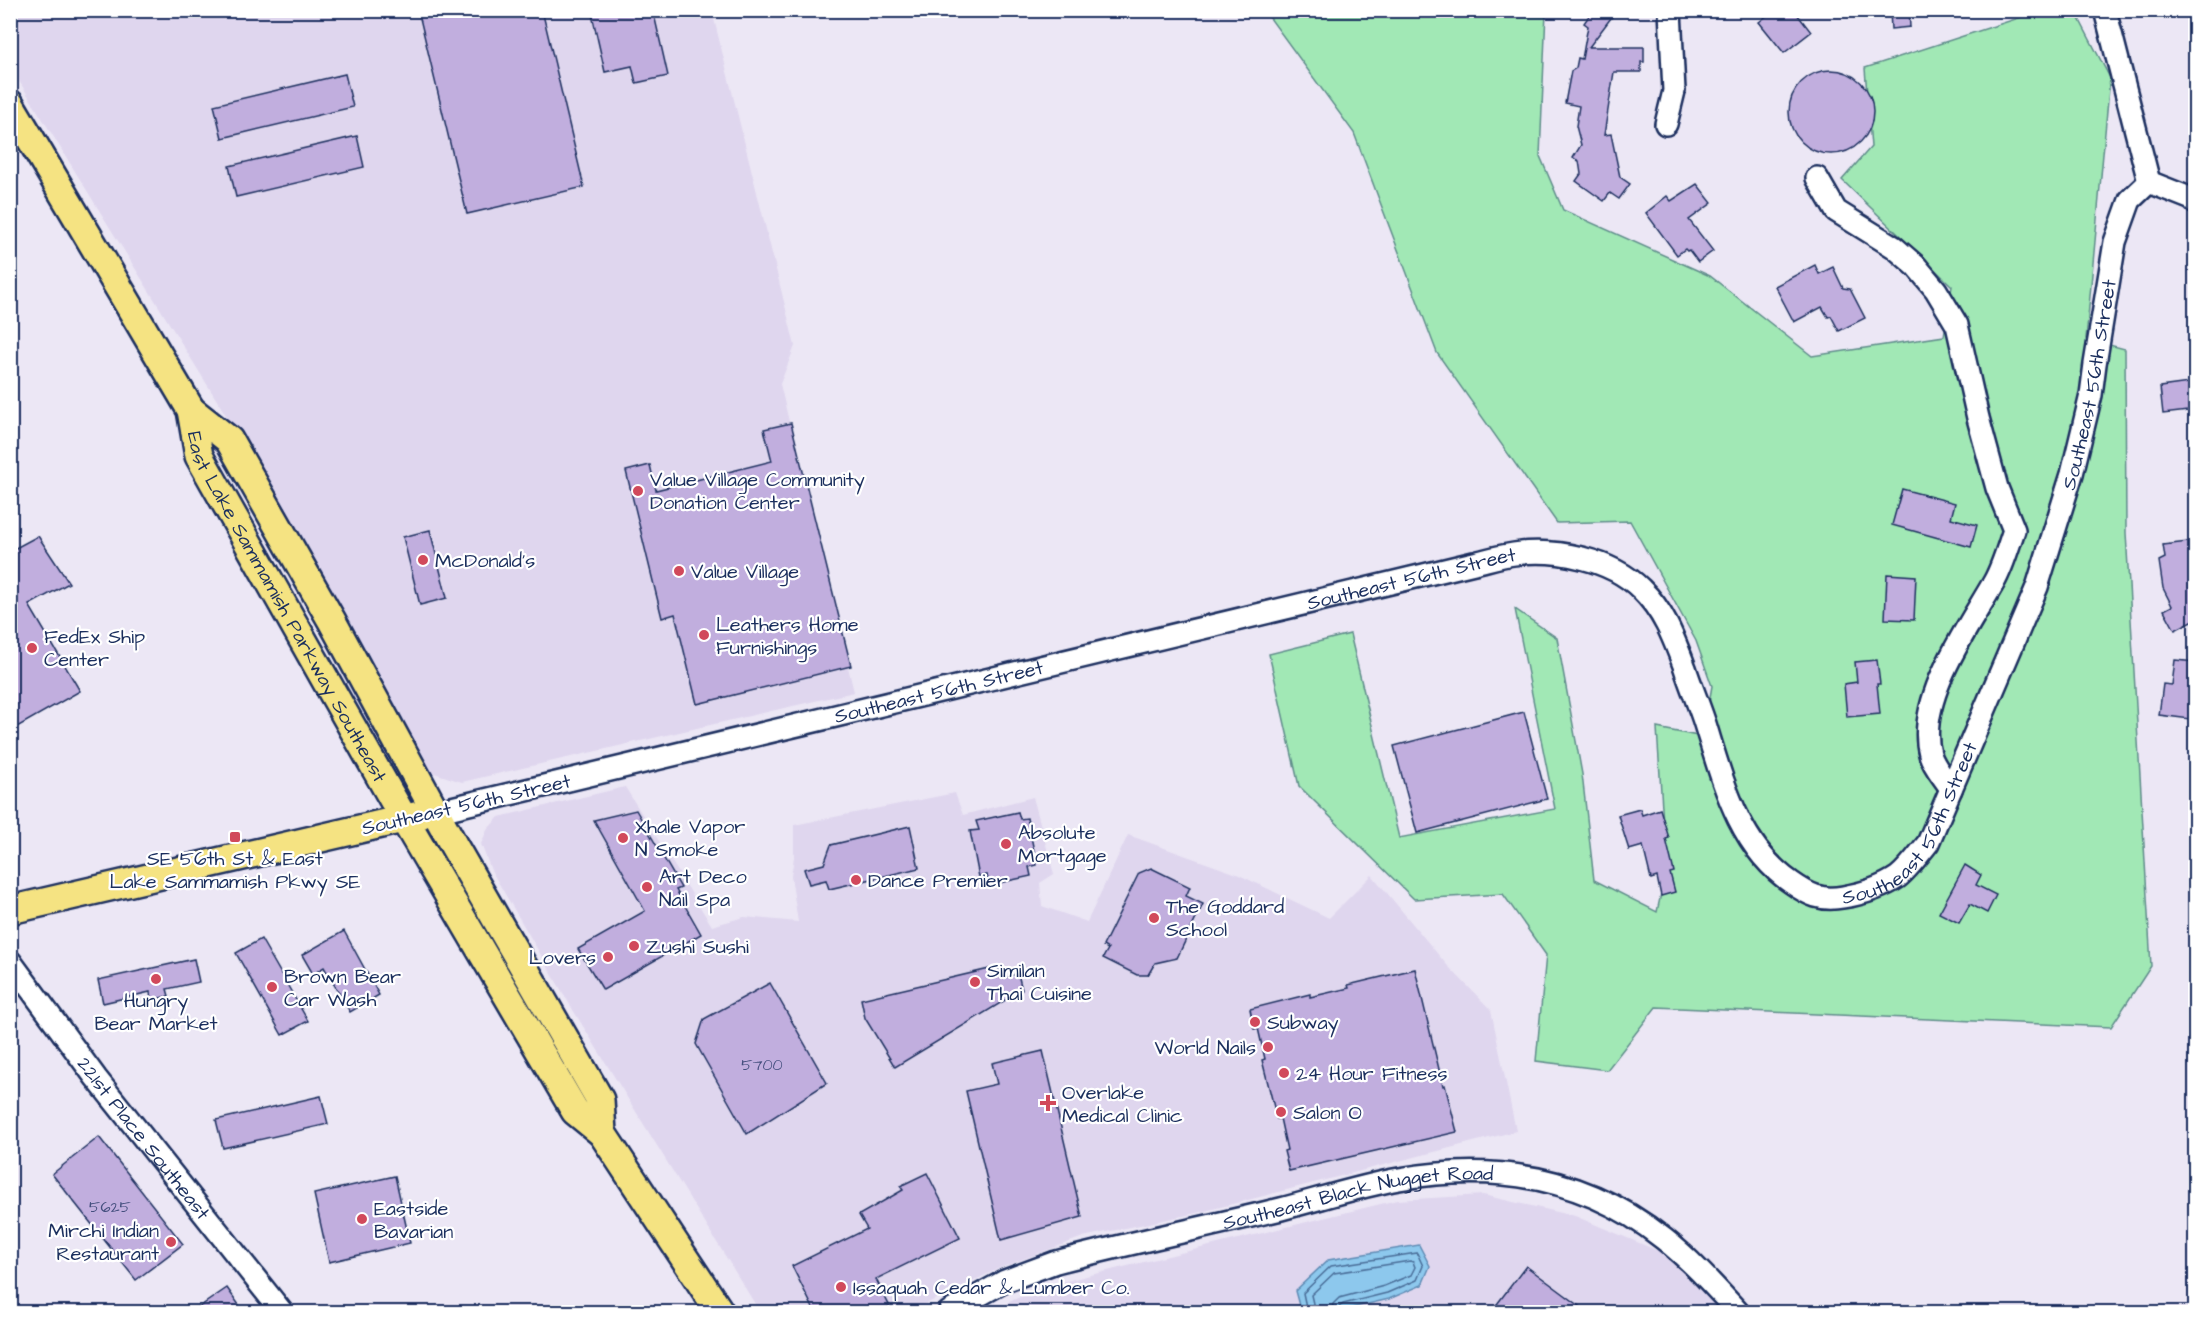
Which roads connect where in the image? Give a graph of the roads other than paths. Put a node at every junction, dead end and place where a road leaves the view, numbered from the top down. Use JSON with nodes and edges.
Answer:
{"nodes":[{"id":1,"x":1670,"y":10,"type":"edge"},
{"id":2,"x":2105,"y":10,"type":"edge"},
{"id":3,"x":10,"y":104,"type":"edge"},
{"id":4,"x":1666,"y":124,"type":"dead end"},
{"id":5,"x":1816,"y":177,"type":"dead end"},
{"id":6,"x":2149,"y":182,"type":"junction"},
{"id":7,"x":2196,"y":203,"type":"edge"},
{"id":8,"x":192,"y":420,"type":"junction"},
{"id":9,"x":1951,"y":789,"type":"junction"},
{"id":10,"x":435,"y":812,"type":"junction"},
{"id":11,"x":404,"y":819,"type":"junction"},
{"id":12,"x":10,"y":910,"type":"edge"},
{"id":13,"x":10,"y":961,"type":"edge"},
{"id":14,"x":602,"y":1132,"type":"junction"},
{"id":15,"x":282,"y":1312,"type":"edge"},
{"id":16,"x":720,"y":1312,"type":"edge"},
{"id":17,"x":949,"y":1312,"type":"edge"},
{"id":18,"x":1738,"y":1312,"type":"edge"}],
"edges":[{"from":1,"to":4,"type":"street"},
{"from":2,"to":6,"type":"street"},
{"from":3,"to":8,"type":"main road","name":"East Lake Sammamish Parkway Southeast"},
{"from":5,"to":9,"type":"street"},
{"from":6,"to":7,"type":"street"},
{"from":6,"to":9,"type":"street","name":"Southeast 56th Street"},
{"from":8,"to":10,"type":"main road","name":"East Lake Sammamish Parkway Southeast"},
{"from":8,"to":11,"type":"main road","name":"East Lake Sammamish Parkway Southeast"},
{"from":9,"to":10,"type":"street","name":"Southeast 56th Street"},
{"from":10,"to":11,"type":"main road","name":"Southeast 56th Street"},
{"from":10,"to":14,"type":"main road","name":"East Lake Sammamish Parkway Southeast"},
{"from":11,"to":12,"type":"main road","name":"Southeast 56th Street"},
{"from":11,"to":14,"type":"main road","name":"East Lake Sammamish Parkway Southeast"},
{"from":13,"to":15,"type":"street","name":"221st Place Southeast"},
{"from":14,"to":16,"type":"main road","name":"East Lake Sammamish Parkway Southeast"},
{"from":17,"to":18,"type":"street","name":"Southeast Black Nugget Road"}]}
